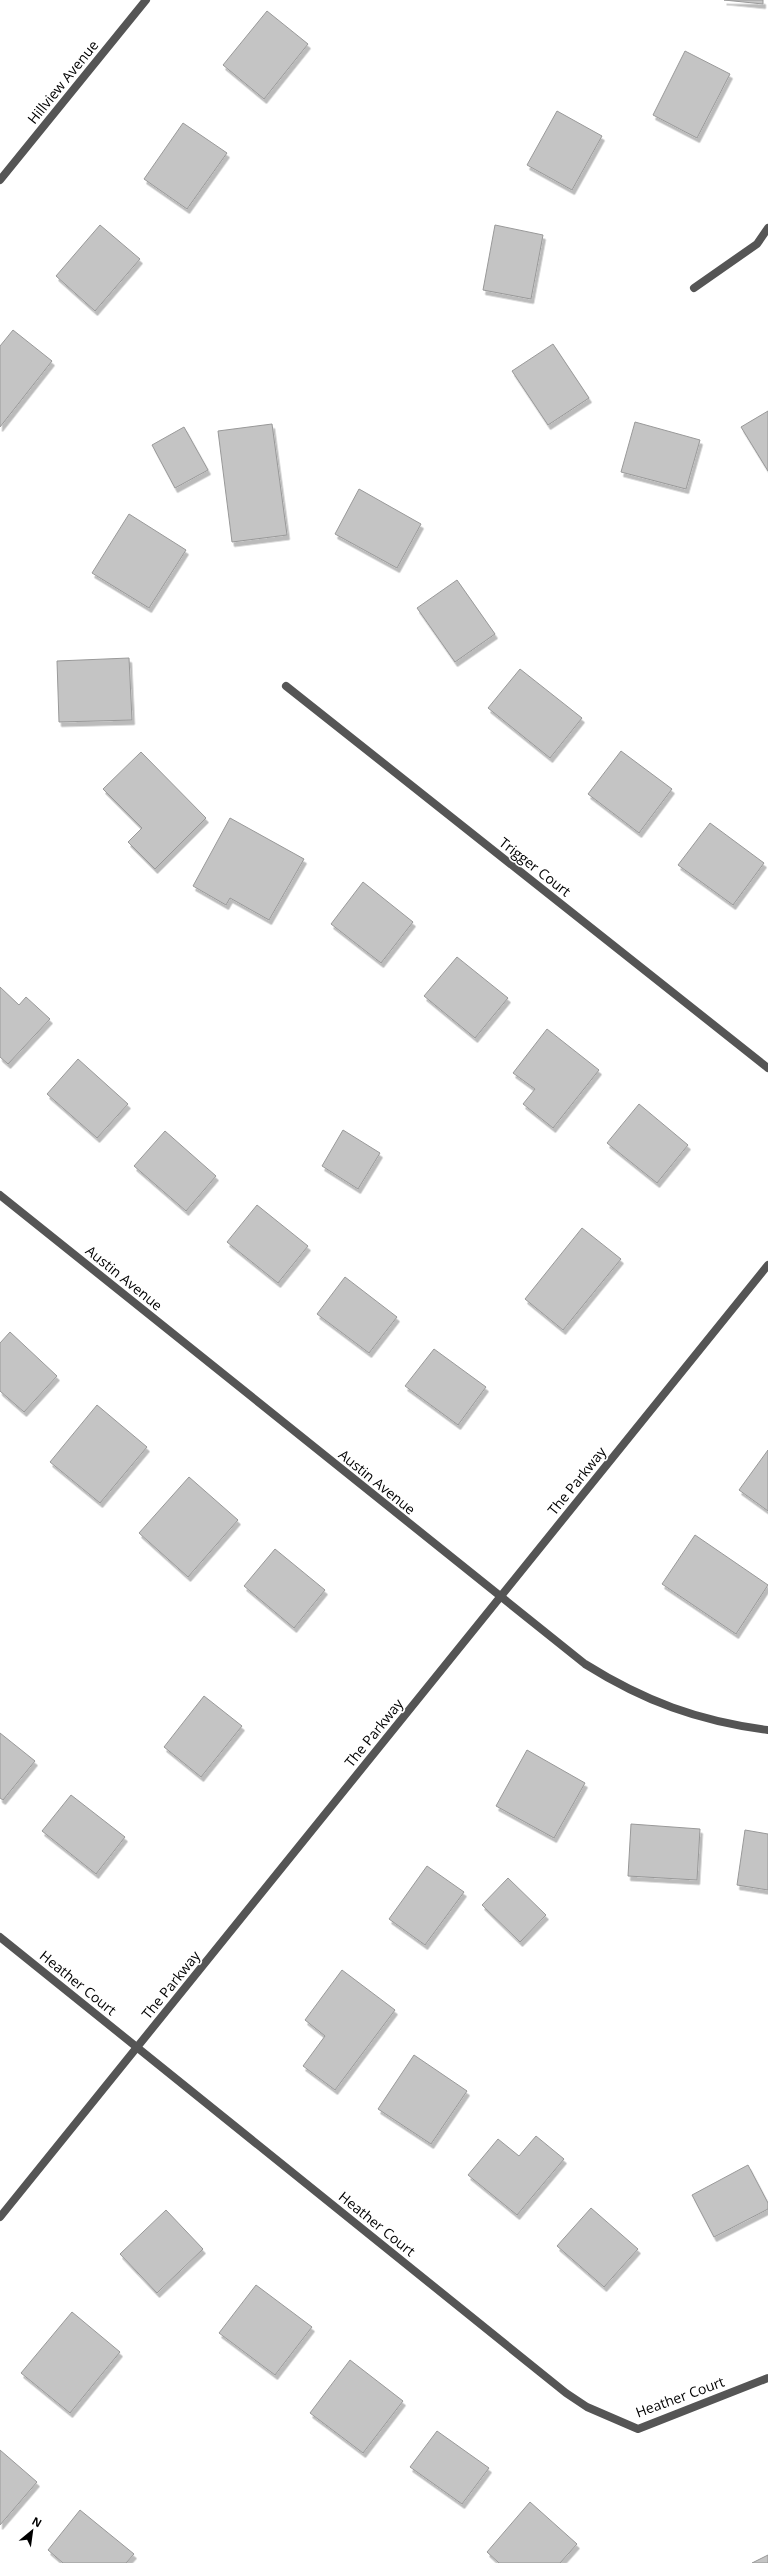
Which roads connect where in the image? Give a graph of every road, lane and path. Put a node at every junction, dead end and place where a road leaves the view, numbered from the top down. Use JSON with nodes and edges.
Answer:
{"nodes":[{"id":1,"x":146,"y":0,"type":"edge"},
{"id":2,"x":0,"y":180,"type":"edge"},
{"id":3,"x":768,"y":228,"type":"edge"},
{"id":4,"x":694,"y":288,"type":"dead end"},
{"id":5,"x":286,"y":686,"type":"dead end"},
{"id":6,"x":768,"y":1068,"type":"edge"},
{"id":7,"x":0,"y":1195,"type":"edge"},
{"id":8,"x":768,"y":1265,"type":"edge"},
{"id":9,"x":500,"y":1598,"type":"junction"},
{"id":10,"x":768,"y":1730,"type":"edge"},
{"id":11,"x":0,"y":1937,"type":"edge"},
{"id":12,"x":138,"y":2048,"type":"junction"},
{"id":13,"x":0,"y":2217,"type":"edge"},
{"id":14,"x":768,"y":2378,"type":"edge"}],
"edges":[{"from":1,"to":2,"type":"street","name":"Hillview Avenue"},
{"from":3,"to":4,"type":"street"},
{"from":5,"to":6,"type":"street","name":"Trigger Court"},
{"from":7,"to":9,"type":"street","name":"Austin Avenue"},
{"from":8,"to":9,"type":"street","name":"The Parkway"},
{"from":9,"to":10,"type":"street","name":"Austin Avenue"},
{"from":9,"to":12,"type":"street","name":"The Parkway"},
{"from":11,"to":12,"type":"street","name":"Heather Court"},
{"from":12,"to":13,"type":"street","name":"The Parkway"},
{"from":12,"to":14,"type":"street","name":"Heather Court"}]}
